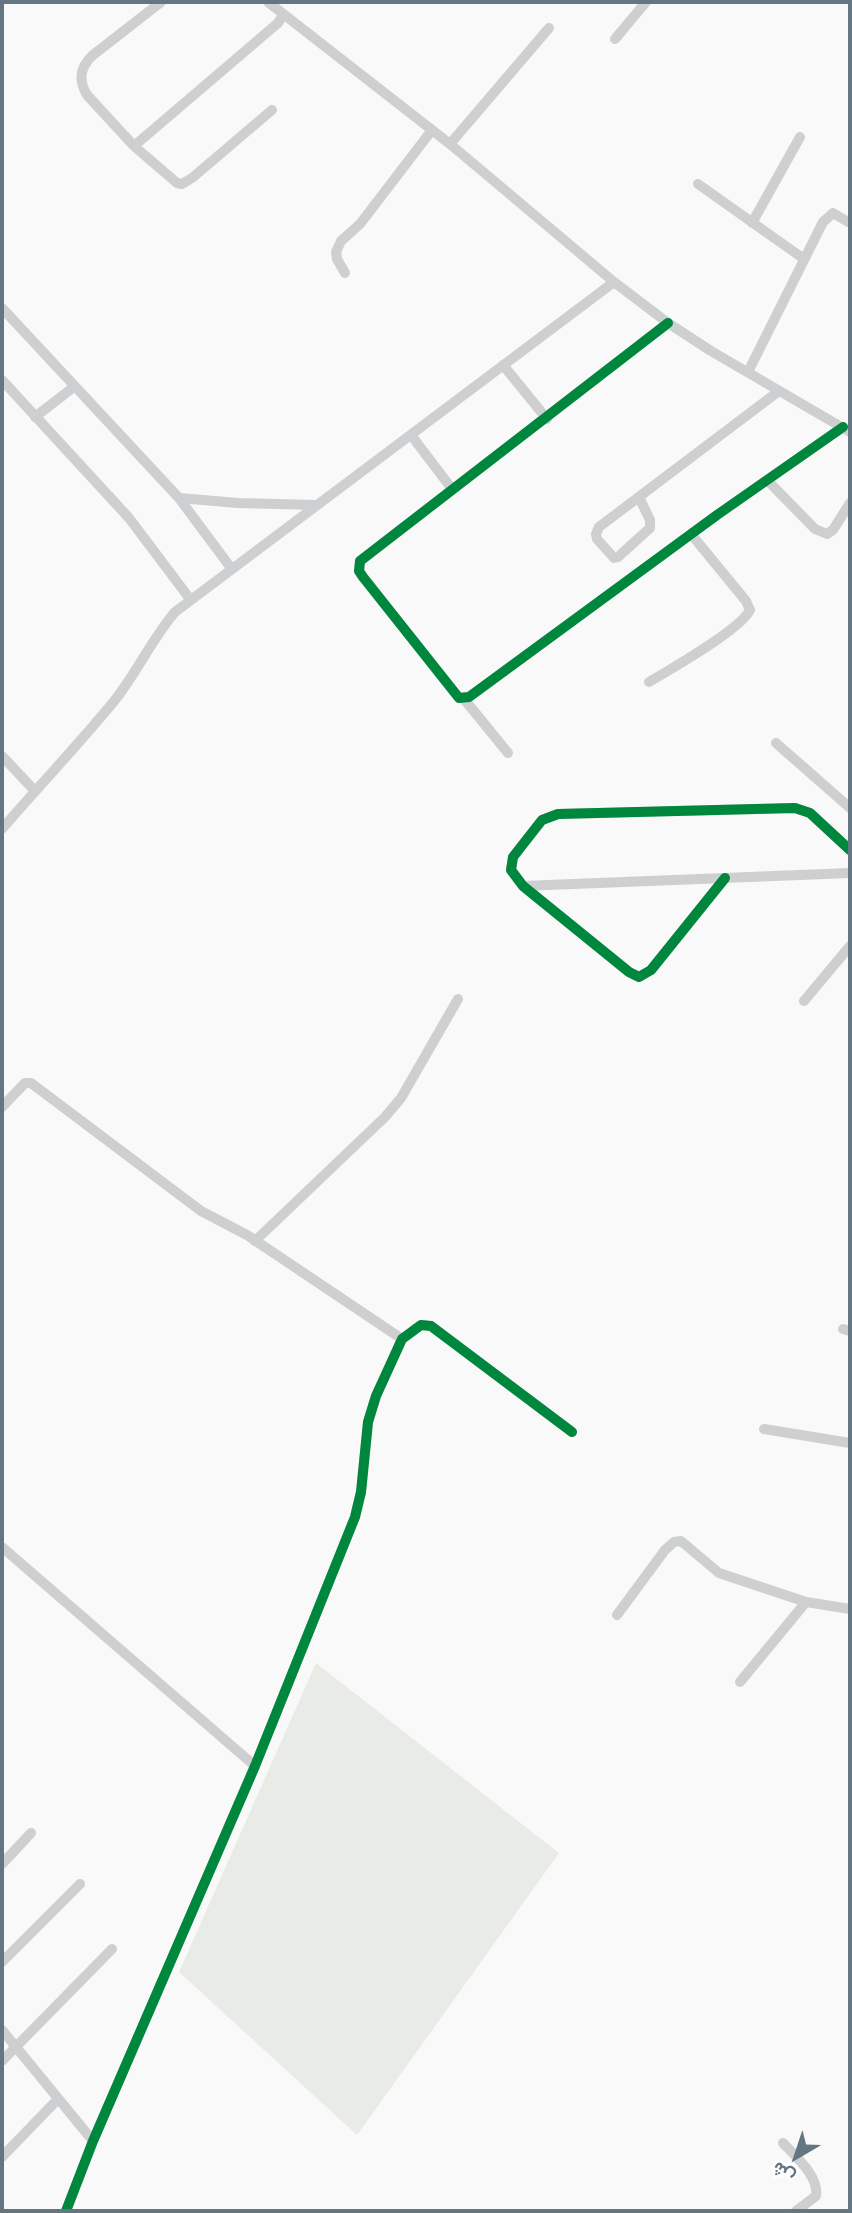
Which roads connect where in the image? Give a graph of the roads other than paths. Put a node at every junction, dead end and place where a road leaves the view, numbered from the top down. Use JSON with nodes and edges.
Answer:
{"nodes":[{"id":1,"x":162,"y":2,"type":"edge"},
{"id":2,"x":268,"y":2,"type":"edge"},
{"id":3,"x":646,"y":2,"type":"edge"},
{"id":4,"x":283,"y":15,"type":"junction"},
{"id":5,"x":548,"y":28,"type":"dead end"},
{"id":6,"x":615,"y":39,"type":"dead end"},
{"id":7,"x":272,"y":110,"type":"dead end"},
{"id":8,"x":432,"y":130,"type":"junction"},
{"id":9,"x":800,"y":137,"type":"dead end"},
{"id":10,"x":450,"y":144,"type":"junction"},
{"id":11,"x":134,"y":146,"type":"junction"},
{"id":12,"x":698,"y":184,"type":"dead end"},
{"id":13,"x":752,"y":223,"type":"junction"},
{"id":14,"x":850,"y":223,"type":"edge"},
{"id":15,"x":804,"y":259,"type":"junction"},
{"id":16,"x":345,"y":273,"type":"dead end"},
{"id":17,"x":614,"y":282,"type":"junction"},
{"id":18,"x":2,"y":308,"type":"edge"},
{"id":19,"x":668,"y":323,"type":"junction"},
{"id":20,"x":503,"y":365,"type":"junction"},
{"id":21,"x":748,"y":372,"type":"junction"},
{"id":22,"x":2,"y":380,"type":"edge"},
{"id":23,"x":75,"y":386,"type":"junction"},
{"id":24,"x":779,"y":391,"type":"junction"},
{"id":25,"x":35,"y":417,"type":"junction"},
{"id":26,"x":547,"y":419,"type":"junction"},
{"id":27,"x":847,"y":429,"type":"edge"},
{"id":28,"x":411,"y":435,"type":"junction"},
{"id":29,"x":767,"y":480,"type":"junction"},
{"id":30,"x":452,"y":489,"type":"junction"},
{"id":31,"x":639,"y":497,"type":"junction"},
{"id":32,"x":178,"y":498,"type":"junction"},
{"id":33,"x":850,"y":503,"type":"edge"},
{"id":34,"x":316,"y":505,"type":"junction"},
{"id":35,"x":691,"y":534,"type":"junction"},
{"id":36,"x":231,"y":568,"type":"junction"},
{"id":37,"x":190,"y":599,"type":"junction"},
{"id":38,"x":649,"y":682,"type":"dead end"},
{"id":39,"x":464,"y":699,"type":"junction"},
{"id":40,"x":776,"y":743,"type":"dead end"},
{"id":41,"x":508,"y":753,"type":"dead end"},
{"id":42,"x":2,"y":757,"type":"edge"},
{"id":43,"x":35,"y":791,"type":"junction"},
{"id":44,"x":850,"y":808,"type":"edge"},
{"id":45,"x":2,"y":829,"type":"edge"},
{"id":46,"x":850,"y":850,"type":"edge"},
{"id":47,"x":850,"y":873,"type":"edge"},
{"id":48,"x":724,"y":877,"type":"junction"},
{"id":49,"x":523,"y":886,"type":"junction"},
{"id":50,"x":850,"y":946,"type":"edge"},
{"id":51,"x":458,"y":999,"type":"dead end"},
{"id":52,"x":804,"y":1001,"type":"dead end"},
{"id":53,"x":2,"y":1107,"type":"edge"},
{"id":54,"x":255,"y":1241,"type":"junction"},
{"id":55,"x":402,"y":1339,"type":"junction"},
{"id":56,"x":764,"y":1429,"type":"dead end"},
{"id":57,"x":572,"y":1432,"type":"dead end"},
{"id":58,"x":850,"y":1443,"type":"edge"},
{"id":59,"x":2,"y":1547,"type":"edge"},
{"id":60,"x":806,"y":1602,"type":"junction"},
{"id":61,"x":850,"y":1609,"type":"edge"},
{"id":62,"x":617,"y":1615,"type":"dead end"},
{"id":63,"x":740,"y":1682,"type":"dead end"},
{"id":64,"x":255,"y":1766,"type":"junction"},
{"id":65,"x":31,"y":1833,"type":"dead end"},
{"id":66,"x":2,"y":1864,"type":"edge"},
{"id":67,"x":80,"y":1884,"type":"dead end"},
{"id":68,"x":112,"y":1948,"type":"dead end"},
{"id":69,"x":2,"y":1962,"type":"edge"},
{"id":70,"x":2,"y":2030,"type":"edge"},
{"id":71,"x":16,"y":2047,"type":"junction"},
{"id":72,"x":2,"y":2061,"type":"edge"},
{"id":73,"x":58,"y":2099,"type":"junction"},
{"id":74,"x":93,"y":2141,"type":"junction"},
{"id":75,"x":783,"y":2143,"type":"dead end"},
{"id":76,"x":2,"y":2157,"type":"edge"},
{"id":77,"x":66,"y":2211,"type":"edge"},
{"id":78,"x":796,"y":2211,"type":"edge"}],
"edges":[{"from":1,"to":11,"type":"street"},
{"from":2,"to":4,"type":"street"},
{"from":3,"to":6,"type":"street"},
{"from":4,"to":8,"type":"street"},
{"from":4,"to":11,"type":"street"},
{"from":5,"to":10,"type":"street"},
{"from":7,"to":11,"type":"street"},
{"from":8,"to":10,"type":"street"},
{"from":8,"to":16,"type":"street"},
{"from":9,"to":13,"type":"street"},
{"from":10,"to":17,"type":"street"},
{"from":12,"to":13,"type":"street"},
{"from":13,"to":15,"type":"street"},
{"from":14,"to":15,"type":"street"},
{"from":15,"to":21,"type":"street"},
{"from":17,"to":19,"type":"street"},
{"from":17,"to":20,"type":"street"},
{"from":18,"to":23,"type":"street"},
{"from":19,"to":21,"type":"street"},
{"from":19,"to":26,"type":"street"},
{"from":20,"to":26,"type":"street"},
{"from":20,"to":28,"type":"street"},
{"from":21,"to":24,"type":"street"},
{"from":22,"to":25,"type":"street"},
{"from":23,"to":25,"type":"street"},
{"from":23,"to":32,"type":"street"},
{"from":24,"to":27,"type":"street"},
{"from":24,"to":31,"type":"street"},
{"from":25,"to":37,"type":"street"},
{"from":26,"to":30,"type":"street"},
{"from":27,"to":29,"type":"street"},
{"from":28,"to":30,"type":"street"},
{"from":28,"to":34,"type":"street"},
{"from":29,"to":33,"type":"street"},
{"from":29,"to":35,"type":"street"},
{"from":30,"to":39,"type":"street"},
{"from":31,"to":31,"type":"street"},
{"from":32,"to":34,"type":"street"},
{"from":32,"to":36,"type":"street"},
{"from":34,"to":36,"type":"street"},
{"from":35,"to":38,"type":"street"},
{"from":35,"to":39,"type":"street"},
{"from":36,"to":37,"type":"street"},
{"from":37,"to":43,"type":"street"},
{"from":39,"to":41,"type":"street"},
{"from":40,"to":44,"type":"street"},
{"from":42,"to":43,"type":"street"},
{"from":43,"to":45,"type":"street"},
{"from":46,"to":49,"type":"street"},
{"from":47,"to":48,"type":"street"},
{"from":48,"to":49,"type":"street"},
{"from":48,"to":49,"type":"street"},
{"from":50,"to":52,"type":"street"},
{"from":51,"to":54,"type":"street"},
{"from":53,"to":54,"type":"street"},
{"from":54,"to":55,"type":"street"},
{"from":55,"to":57,"type":"street"},
{"from":55,"to":64,"type":"street"},
{"from":56,"to":58,"type":"street"},
{"from":59,"to":64,"type":"street"},
{"from":60,"to":61,"type":"street"},
{"from":60,"to":62,"type":"street"},
{"from":60,"to":63,"type":"street"},
{"from":64,"to":74,"type":"street"},
{"from":65,"to":66,"type":"street"},
{"from":67,"to":69,"type":"street"},
{"from":68,"to":71,"type":"street"},
{"from":70,"to":71,"type":"street"},
{"from":71,"to":72,"type":"street"},
{"from":71,"to":73,"type":"street"},
{"from":73,"to":74,"type":"street"},
{"from":73,"to":76,"type":"street"},
{"from":74,"to":77,"type":"street"},
{"from":75,"to":78,"type":"street"}]}
